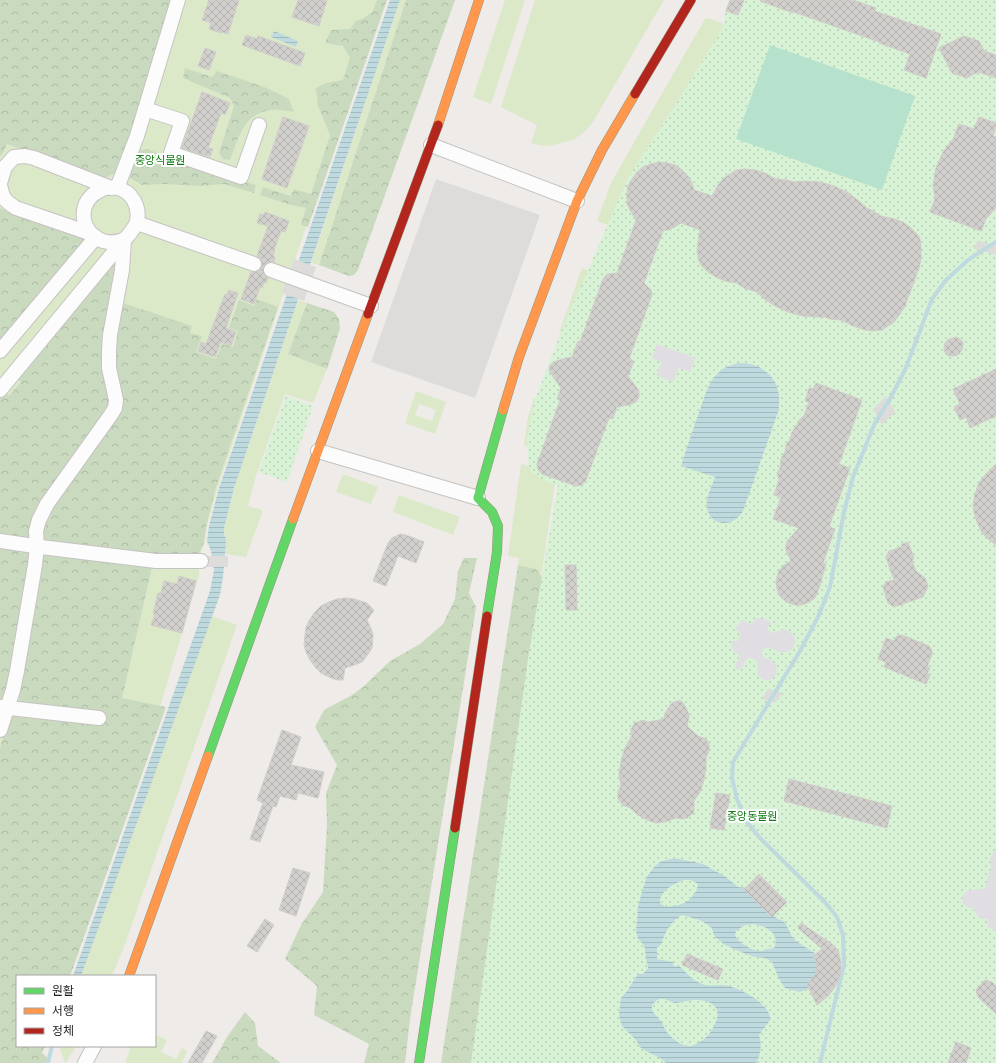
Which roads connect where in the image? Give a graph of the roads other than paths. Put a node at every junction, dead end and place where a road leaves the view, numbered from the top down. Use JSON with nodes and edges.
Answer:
{"nodes":[{"id":1,"x":178,"y":0,"type":"edge"},
{"id":2,"x":479,"y":0,"type":"edge"},
{"id":3,"x":691,"y":0,"type":"edge"},
{"id":4,"x":145,"y":109,"type":"junction"},
{"id":5,"x":259,"y":125,"type":"dead end"},
{"id":6,"x":431,"y":145,"type":"junction"},
{"id":7,"x":3,"y":166,"type":"edge"},
{"id":8,"x":0,"y":184,"type":"edge"},
{"id":9,"x":114,"y":188,"type":"junction"},
{"id":10,"x":577,"y":201,"type":"junction"},
{"id":11,"x":137,"y":223,"type":"junction"},
{"id":12,"x":94,"y":235,"type":"junction"},
{"id":13,"x":124,"y":240,"type":"junction"},
{"id":14,"x":254,"y":264,"type":"dead end"},
{"id":15,"x":271,"y":270,"type":"dead end"},
{"id":16,"x":371,"y":306,"type":"junction"},
{"id":17,"x":0,"y":351,"type":"edge"},
{"id":18,"x":0,"y":390,"type":"edge"},
{"id":19,"x":318,"y":451,"type":"junction"},
{"id":20,"x":478,"y":498,"type":"junction"},
{"id":21,"x":0,"y":541,"type":"edge"},
{"id":22,"x":37,"y":547,"type":"junction"},
{"id":23,"x":201,"y":562,"type":"dead end"},
{"id":24,"x":3,"y":708,"type":"edge"},
{"id":25,"x":99,"y":718,"type":"dead end"},
{"id":26,"x":0,"y":730,"type":"edge"},
{"id":27,"x":129,"y":975,"type":"edge"},
{"id":28,"x":93,"y":1047,"type":"edge"},
{"id":29,"x":84,"y":1063,"type":"edge"},
{"id":30,"x":419,"y":1063,"type":"edge"}],
"edges":[{"from":1,"to":4,"type":"street"},
{"from":2,"to":6,"type":"street"},
{"from":3,"to":10,"type":"street"},
{"from":4,"to":5,"type":"street"},
{"from":4,"to":9,"type":"street"},
{"from":6,"to":10,"type":"street"},
{"from":6,"to":16,"type":"street"},
{"from":7,"to":8,"type":"street"},
{"from":7,"to":9,"type":"street"},
{"from":8,"to":12,"type":"street"},
{"from":9,"to":11,"type":"street"},
{"from":9,"to":12,"type":"street"},
{"from":10,"to":20,"type":"street"},
{"from":11,"to":13,"type":"street"},
{"from":11,"to":14,"type":"street"},
{"from":12,"to":13,"type":"street"},
{"from":12,"to":17,"type":"street"},
{"from":13,"to":18,"type":"street"},
{"from":13,"to":22,"type":"street"},
{"from":15,"to":16,"type":"street"},
{"from":16,"to":19,"type":"street"},
{"from":19,"to":20,"type":"street"},
{"from":19,"to":27,"type":"street"},
{"from":20,"to":30,"type":"street"},
{"from":21,"to":22,"type":"street"},
{"from":22,"to":23,"type":"street"},
{"from":22,"to":24,"type":"street"},
{"from":24,"to":25,"type":"street"},
{"from":24,"to":26,"type":"street"},
{"from":28,"to":29,"type":"street"}]}
